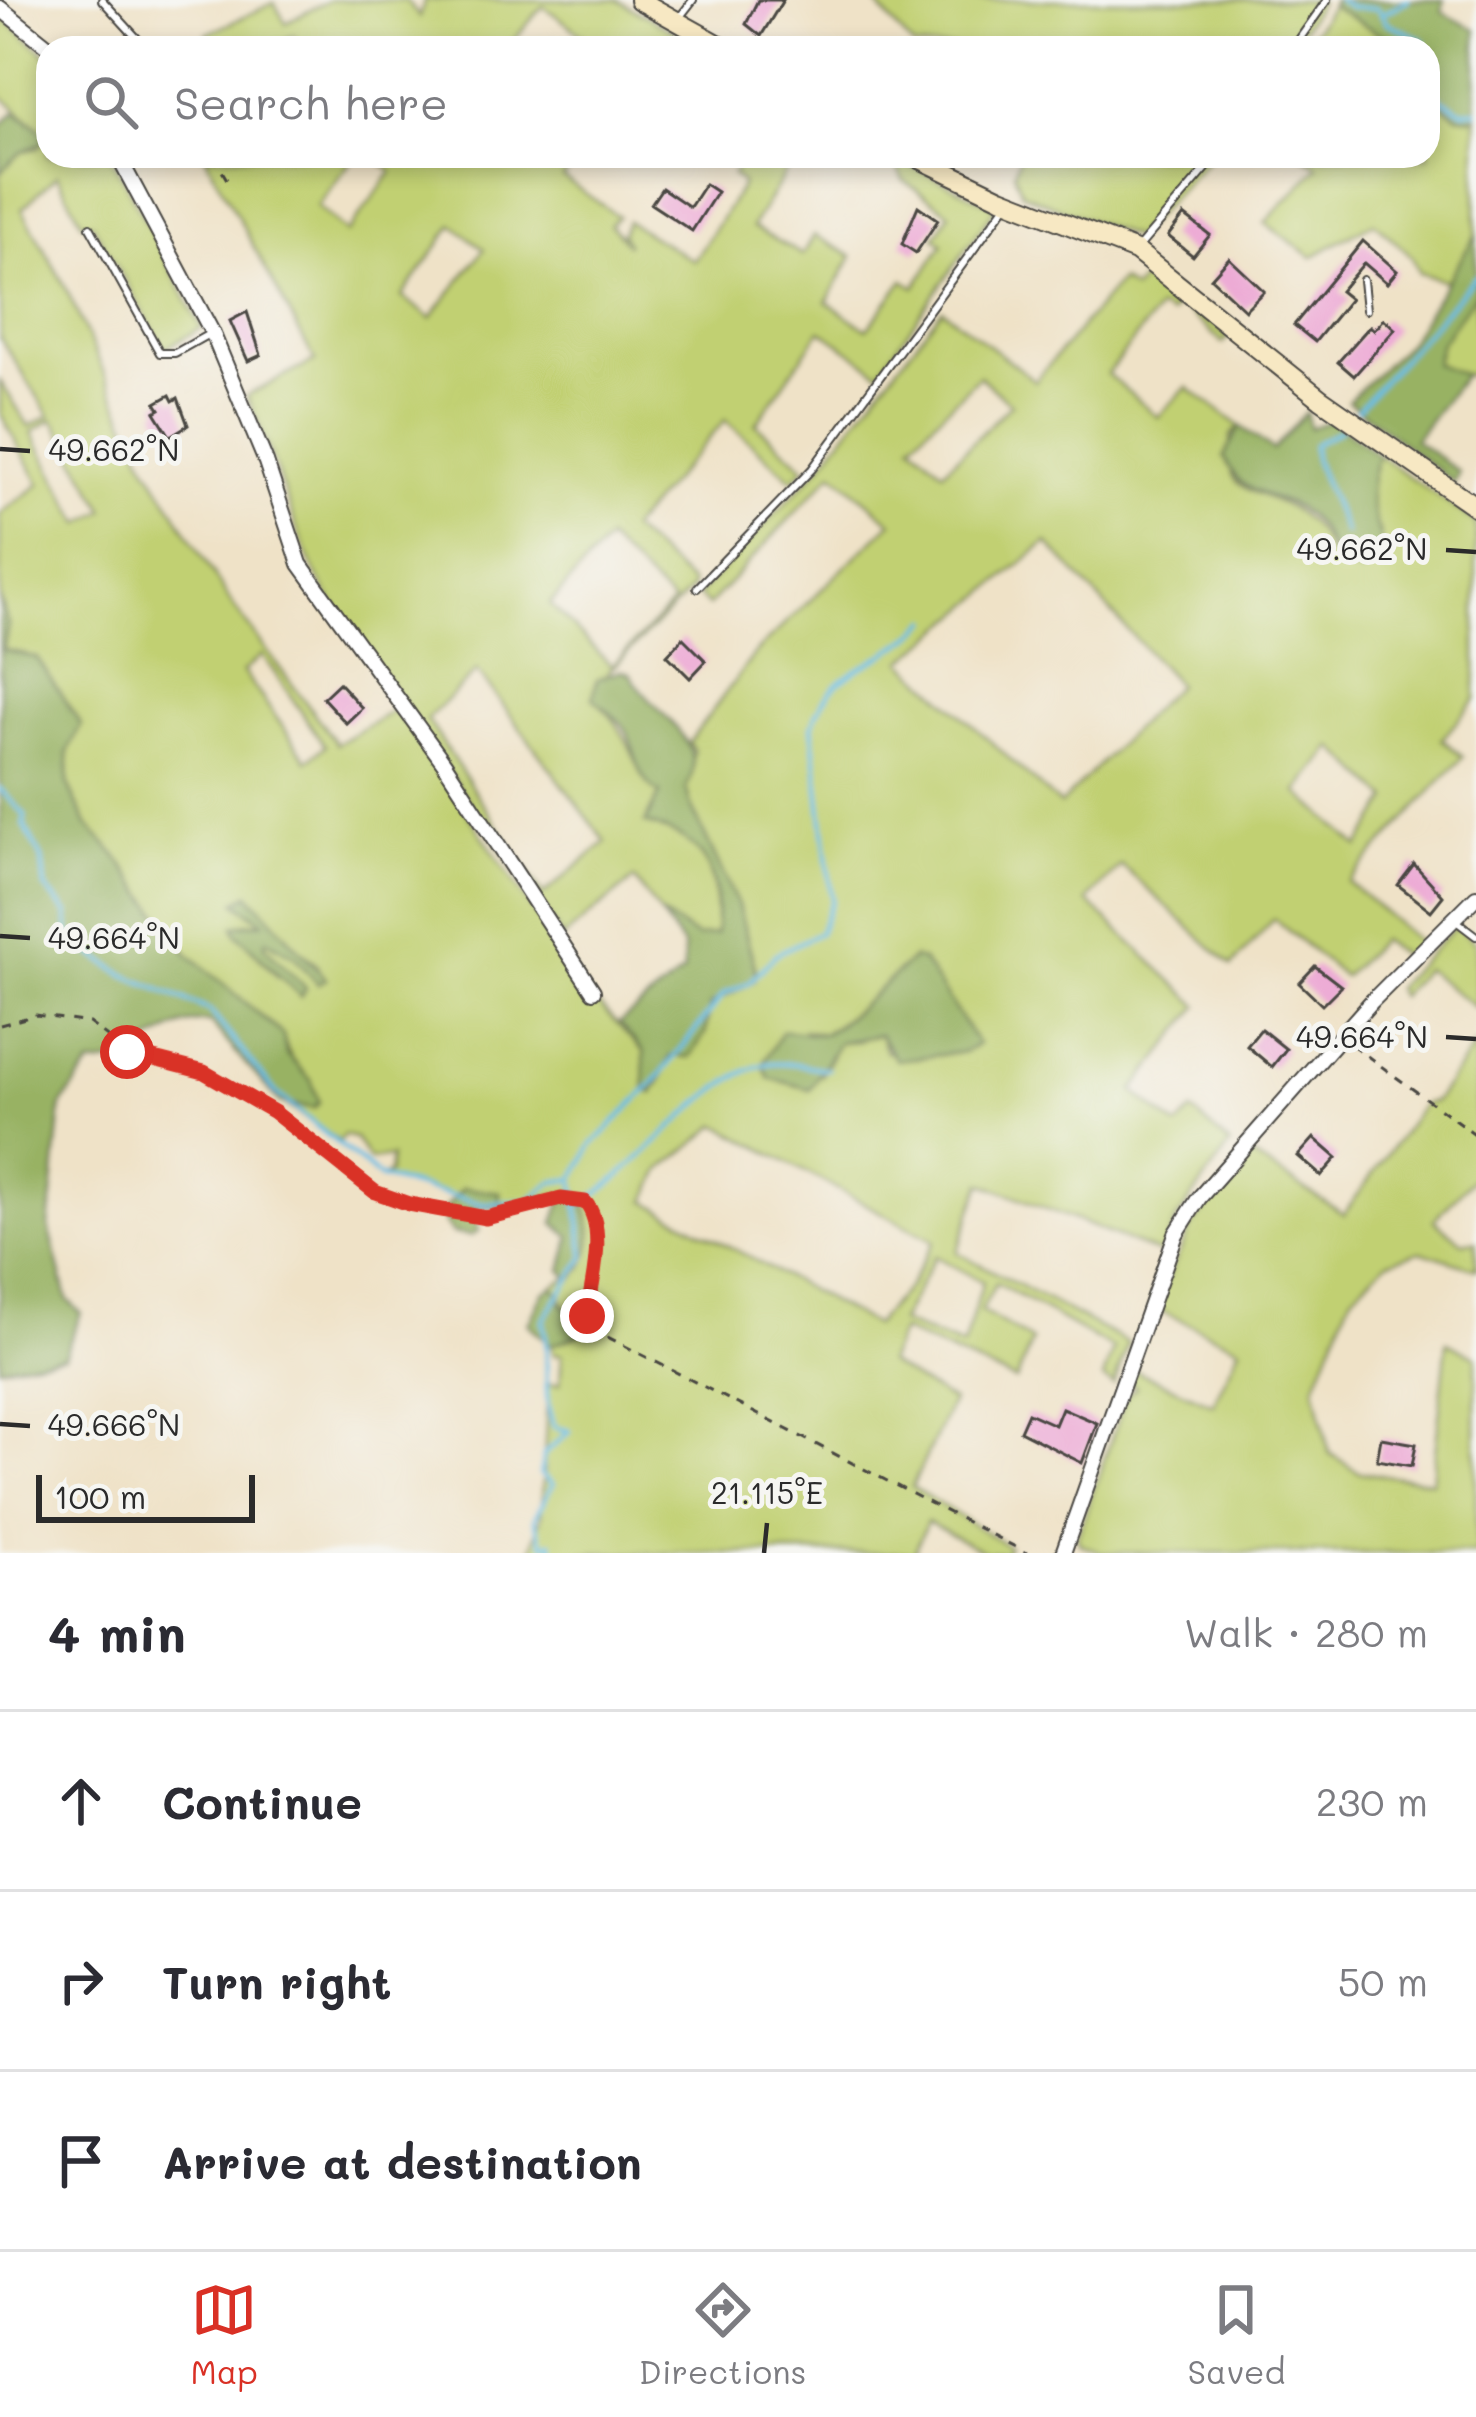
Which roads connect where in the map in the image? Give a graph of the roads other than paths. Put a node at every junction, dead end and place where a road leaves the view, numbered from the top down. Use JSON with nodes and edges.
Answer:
{"nodes":[{"id":1,"x":102,"y":0,"type":"edge"},
{"id":2,"x":640,"y":0,"type":"edge"},
{"id":3,"x":693,"y":0,"type":"edge"},
{"id":4,"x":1327,"y":0,"type":"edge"},
{"id":5,"x":0,"y":8,"type":"edge"},
{"id":6,"x":677,"y":21,"type":"junction"},
{"id":7,"x":135,"y":36,"type":"edge"},
{"id":8,"x":704,"y":36,"type":"edge"},
{"id":9,"x":1302,"y":36,"type":"edge"},
{"id":10,"x":36,"y":37,"type":"edge"},
{"id":11,"x":124,"y":168,"type":"edge"},
{"id":12,"x":939,"y":168,"type":"edge"},
{"id":13,"x":1206,"y":168,"type":"edge"},
{"id":14,"x":1008,"y":201,"type":"junction"},
{"id":15,"x":90,"y":226,"type":"dead end"},
{"id":16,"x":1136,"y":251,"type":"junction"},
{"id":17,"x":1363,"y":280,"type":"dead end"},
{"id":18,"x":1366,"y":310,"type":"dead end"},
{"id":19,"x":212,"y":332,"type":"junction"},
{"id":20,"x":1476,"y":507,"type":"edge"},
{"id":21,"x":698,"y":588,"type":"dead end"},
{"id":22,"x":1476,"y":898,"type":"edge"},
{"id":23,"x":1455,"y":920,"type":"junction"},
{"id":24,"x":1476,"y":936,"type":"edge"},
{"id":25,"x":592,"y":991,"type":"dead end"},
{"id":26,"x":1063,"y":1553,"type":"edge"}],
"edges":[{"from":1,"to":7,"type":"lane"},
{"from":2,"to":6,"type":"street"},
{"from":3,"to":6,"type":"lane"},
{"from":4,"to":9,"type":"lane"},
{"from":5,"to":10,"type":"street"},
{"from":6,"to":8,"type":"street"},
{"from":11,"to":19,"type":"street"},
{"from":12,"to":14,"type":"street"},
{"from":13,"to":16,"type":"lane"},
{"from":14,"to":16,"type":"street"},
{"from":14,"to":21,"type":"lane"},
{"from":15,"to":19,"type":"lane"},
{"from":16,"to":20,"type":"street"},
{"from":17,"to":18,"type":"lane"},
{"from":19,"to":25,"type":"street"},
{"from":22,"to":23,"type":"street"},
{"from":23,"to":24,"type":"lane"},
{"from":23,"to":26,"type":"street"}]}
